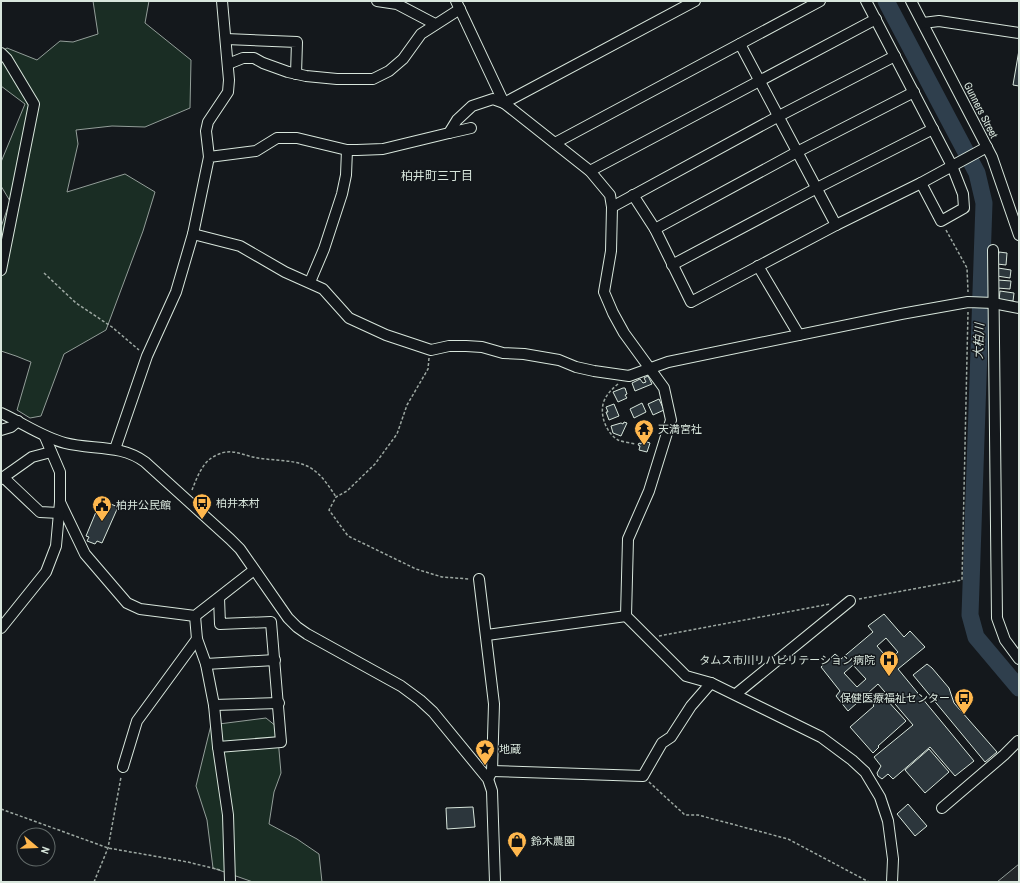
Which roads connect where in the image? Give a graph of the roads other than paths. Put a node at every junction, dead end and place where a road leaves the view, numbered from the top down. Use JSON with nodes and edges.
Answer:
{"nodes":[{"id":1,"x":222,"y":1,"type":"edge"},
{"id":2,"x":377,"y":1,"type":"edge"},
{"id":3,"x":694,"y":1,"type":"edge"},
{"id":4,"x":820,"y":1,"type":"edge"},
{"id":5,"x":866,"y":1,"type":"edge"},
{"id":6,"x":911,"y":1,"type":"edge"},
{"id":7,"x":458,"y":5,"type":"edge"},
{"id":8,"x":876,"y":19,"type":"junction"},
{"id":9,"x":922,"y":23,"type":"junction"},
{"id":10,"x":435,"y":24,"type":"junction"},
{"id":11,"x":1019,"y":33,"type":"edge"},
{"id":12,"x":226,"y":39,"type":"junction"},
{"id":13,"x":740,"y":44,"type":"junction"},
{"id":14,"x":1,"y":54,"type":"edge"},
{"id":15,"x":895,"y":56,"type":"junction"},
{"id":16,"x":228,"y":64,"type":"junction"},
{"id":17,"x":296,"y":74,"type":"junction"},
{"id":18,"x":760,"y":82,"type":"junction"},
{"id":19,"x":914,"y":92,"type":"junction"},
{"id":20,"x":504,"y":103,"type":"junction"},
{"id":21,"x":778,"y":116,"type":"junction"},
{"id":22,"x":470,"y":128,"type":"dead end"},
{"id":23,"x":933,"y":129,"type":"junction"},
{"id":24,"x":449,"y":133,"type":"junction"},
{"id":25,"x":555,"y":143,"type":"junction"},
{"id":26,"x":983,"y":149,"type":"junction"},
{"id":27,"x":347,"y":150,"type":"junction"},
{"id":28,"x":797,"y":152,"type":"junction"},
{"id":29,"x":209,"y":157,"type":"junction"},
{"id":30,"x":955,"y":165,"type":"junction"},
{"id":31,"x":590,"y":171,"type":"junction"},
{"id":32,"x":921,"y":183,"type":"junction"},
{"id":33,"x":817,"y":188,"type":"junction"},
{"id":34,"x":633,"y":195,"type":"junction"},
{"id":35,"x":612,"y":207,"type":"junction"},
{"id":36,"x":836,"y":225,"type":"junction"},
{"id":37,"x":655,"y":228,"type":"junction"},
{"id":38,"x":193,"y":234,"type":"junction"},
{"id":39,"x":1019,"y":235,"type":"edge"},
{"id":40,"x":993,"y":250,"type":"dead end"},
{"id":41,"x":672,"y":265,"type":"junction"},
{"id":42,"x":758,"y":266,"type":"junction"},
{"id":43,"x":1,"y":270,"type":"edge"},
{"id":44,"x":310,"y":282,"type":"junction"},
{"id":45,"x":993,"y":304,"type":"junction"},
{"id":46,"x":1019,"y":308,"type":"edge"},
{"id":47,"x":799,"y":335,"type":"junction"},
{"id":48,"x":650,"y":368,"type":"junction"},
{"id":49,"x":1,"y":413,"type":"edge"},
{"id":50,"x":18,"y":421,"type":"junction"},
{"id":51,"x":1,"y":430,"type":"edge"},
{"id":52,"x":45,"y":437,"type":"junction"},
{"id":53,"x":115,"y":449,"type":"junction"},
{"id":54,"x":51,"y":452,"type":"junction"},
{"id":55,"x":2,"y":478,"type":"edge"},
{"id":56,"x":60,"y":502,"type":"junction"},
{"id":57,"x":59,"y":513,"type":"junction"},
{"id":58,"x":254,"y":570,"type":"junction"},
{"id":59,"x":479,"y":579,"type":"road end"},
{"id":60,"x":219,"y":598,"type":"junction"},
{"id":61,"x":850,"y":601,"type":"road end"},
{"id":62,"x":195,"y":616,"type":"junction"},
{"id":63,"x":626,"y":616,"type":"junction"},
{"id":64,"x":1,"y":628,"type":"edge"},
{"id":65,"x":487,"y":635,"type":"junction"},
{"id":66,"x":197,"y":639,"type":"junction"},
{"id":67,"x":1019,"y":659,"type":"edge"},
{"id":68,"x":275,"y":660,"type":"junction"},
{"id":69,"x":206,"y":664,"type":"junction"},
{"id":70,"x":711,"y":683,"type":"junction"},
{"id":71,"x":736,"y":694,"type":"junction"},
{"id":72,"x":279,"y":702,"type":"junction"},
{"id":73,"x":214,"y":704,"type":"junction"},
{"id":74,"x":1018,"y":740,"type":"dead end"},
{"id":75,"x":218,"y":747,"type":"junction"},
{"id":76,"x":123,"y":768,"type":"road end"},
{"id":77,"x":490,"y":775,"type":"junction"},
{"id":78,"x":942,"y":808,"type":"dead end"},
{"id":79,"x":230,"y":877,"type":"edge"},
{"id":80,"x":496,"y":882,"type":"edge"},
{"id":81,"x":892,"y":882,"type":"edge"}],
"edges":[{"from":1,"to":12,"type":"street"},
{"from":2,"to":10,"type":"street"},
{"from":3,"to":20,"type":"street"},
{"from":4,"to":13,"type":"street"},
{"from":5,"to":8,"type":"street"},
{"from":6,"to":9,"type":"street","name":"Gunners Street"},
{"from":7,"to":10,"type":"street"},
{"from":7,"to":20,"type":"street"},
{"from":8,"to":15,"type":"street"},
{"from":8,"to":18,"type":"street"},
{"from":9,"to":11,"type":"street"},
{"from":9,"to":26,"type":"street","name":"Gunners Street"},
{"from":10,"to":17,"type":"street"},
{"from":12,"to":16,"type":"street"},
{"from":12,"to":17,"type":"street"},
{"from":13,"to":18,"type":"street"},
{"from":13,"to":25,"type":"street"},
{"from":14,"to":43,"type":"street"},
{"from":15,"to":19,"type":"street"},
{"from":15,"to":21,"type":"street"},
{"from":16,"to":17,"type":"street"},
{"from":16,"to":29,"type":"street"},
{"from":18,"to":21,"type":"street"},
{"from":18,"to":31,"type":"street"},
{"from":19,"to":23,"type":"street"},
{"from":19,"to":28,"type":"street"},
{"from":20,"to":24,"type":"street"},
{"from":20,"to":25,"type":"street"},
{"from":21,"to":28,"type":"street"},
{"from":21,"to":34,"type":"street"},
{"from":22,"to":24,"type":"street"},
{"from":23,"to":30,"type":"street"},
{"from":23,"to":33,"type":"street"},
{"from":24,"to":27,"type":"street"},
{"from":25,"to":31,"type":"street"},
{"from":26,"to":30,"type":"street"},
{"from":26,"to":39,"type":"street","name":"Gunners Street"},
{"from":27,"to":29,"type":"street"},
{"from":27,"to":44,"type":"street"},
{"from":28,"to":33,"type":"street"},
{"from":28,"to":37,"type":"street"},
{"from":29,"to":38,"type":"street"},
{"from":30,"to":32,"type":"street"},
{"from":30,"to":32,"type":"street"},
{"from":31,"to":35,"type":"street"},
{"from":32,"to":36,"type":"street"},
{"from":33,"to":36,"type":"street"},
{"from":33,"to":41,"type":"street"},
{"from":34,"to":35,"type":"street"},
{"from":34,"to":37,"type":"street"},
{"from":35,"to":48,"type":"street"},
{"from":36,"to":42,"type":"street"},
{"from":37,"to":41,"type":"street"},
{"from":38,"to":44,"type":"street"},
{"from":38,"to":53,"type":"street"},
{"from":40,"to":45,"type":"street"},
{"from":41,"to":42,"type":"street"},
{"from":42,"to":47,"type":"street"},
{"from":44,"to":48,"type":"street"},
{"from":45,"to":46,"type":"street"},
{"from":45,"to":47,"type":"street"},
{"from":45,"to":67,"type":"street"},
{"from":47,"to":48,"type":"street"},
{"from":48,"to":63,"type":"street"},
{"from":49,"to":50,"type":"street"},
{"from":50,"to":51,"type":"street"},
{"from":50,"to":52,"type":"street"},
{"from":52,"to":53,"type":"street"},
{"from":52,"to":54,"type":"street"},
{"from":53,"to":58,"type":"street"},
{"from":54,"to":55,"type":"street"},
{"from":54,"to":56,"type":"street"},
{"from":55,"to":57,"type":"street"},
{"from":56,"to":57,"type":"street"},
{"from":56,"to":62,"type":"street"},
{"from":57,"to":64,"type":"street"},
{"from":58,"to":60,"type":"street"},
{"from":58,"to":77,"type":"street"},
{"from":59,"to":65,"type":"street"},
{"from":60,"to":62,"type":"street"},
{"from":60,"to":68,"type":"street"},
{"from":61,"to":71,"type":"street"},
{"from":62,"to":66,"type":"street"},
{"from":63,"to":65,"type":"street"},
{"from":63,"to":70,"type":"street"},
{"from":65,"to":77,"type":"street"},
{"from":66,"to":69,"type":"street"},
{"from":66,"to":76,"type":"street"},
{"from":68,"to":69,"type":"street"},
{"from":68,"to":72,"type":"street"},
{"from":69,"to":73,"type":"street"},
{"from":70,"to":71,"type":"street"},
{"from":70,"to":77,"type":"street"},
{"from":71,"to":81,"type":"street"},
{"from":72,"to":73,"type":"street"},
{"from":72,"to":75,"type":"street"},
{"from":73,"to":75,"type":"street"},
{"from":74,"to":78,"type":"street"},
{"from":75,"to":79,"type":"street"},
{"from":77,"to":80,"type":"street"}]}
